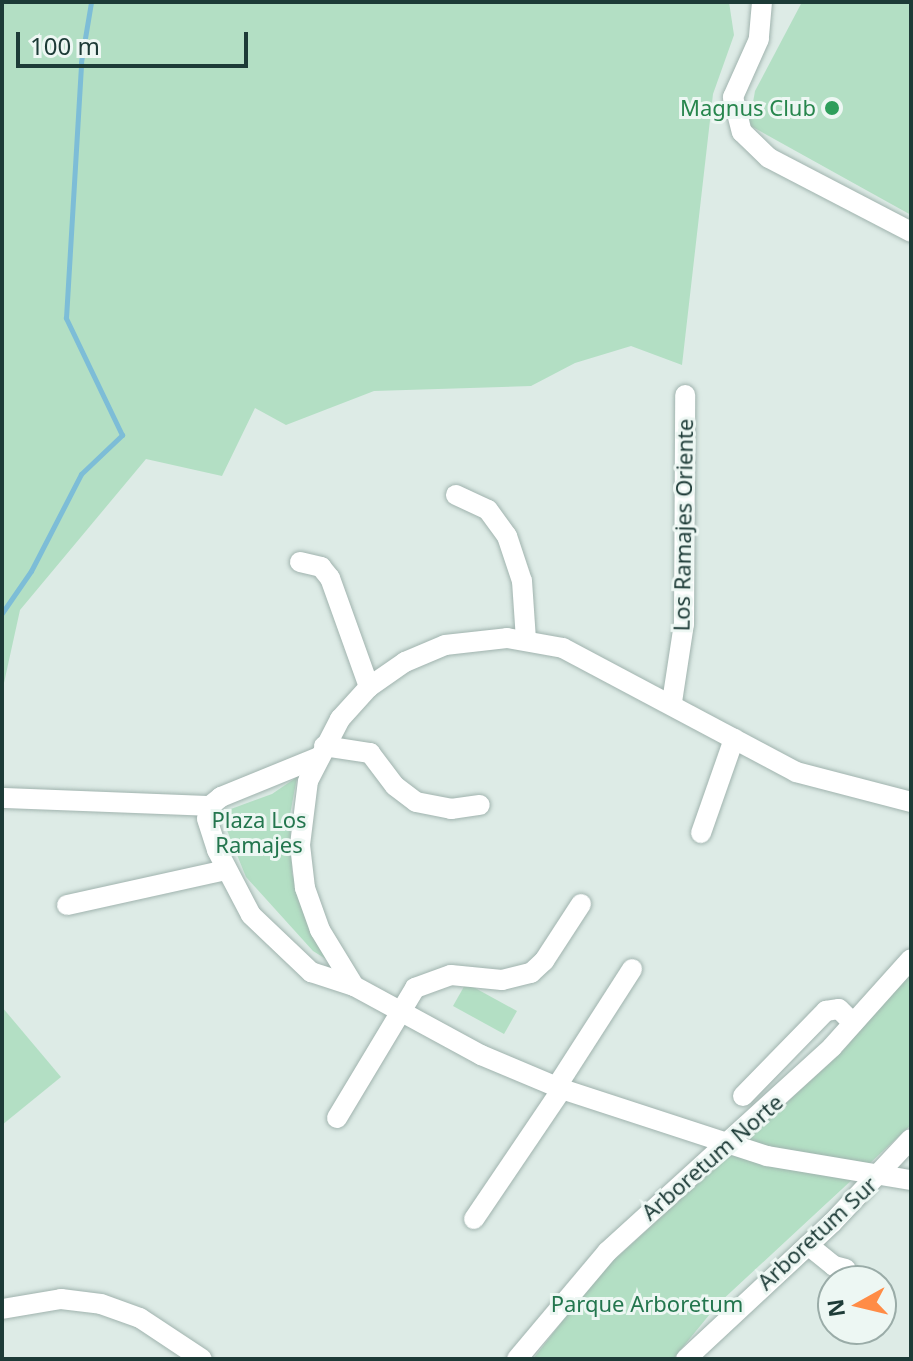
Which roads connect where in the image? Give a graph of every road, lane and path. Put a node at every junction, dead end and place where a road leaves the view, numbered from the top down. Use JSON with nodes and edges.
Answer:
{"nodes":[{"id":1,"x":762,"y":2,"type":"edge"},
{"id":2,"x":911,"y":232,"type":"edge"},
{"id":3,"x":685,"y":395,"type":"dead end"},
{"id":4,"x":456,"y":495,"type":"dead end"},
{"id":5,"x":300,"y":562,"type":"dead end"},
{"id":6,"x":526,"y":640,"type":"junction"},
{"id":7,"x":369,"y":687,"type":"junction"},
{"id":8,"x":672,"y":702,"type":"junction"},
{"id":9,"x":734,"y":739,"type":"junction"},
{"id":10,"x":322,"y":752,"type":"junction"},
{"id":11,"x":2,"y":798,"type":"edge"},
{"id":12,"x":911,"y":802,"type":"edge"},
{"id":13,"x":480,"y":805,"type":"dead end"},
{"id":14,"x":210,"y":806,"type":"junction"},
{"id":15,"x":701,"y":833,"type":"dead end"},
{"id":16,"x":226,"y":870,"type":"junction"},
{"id":17,"x":581,"y":904,"type":"dead end"},
{"id":18,"x":67,"y":905,"type":"dead end"},
{"id":19,"x":911,"y":959,"type":"edge"},
{"id":20,"x":632,"y":969,"type":"dead end"},
{"id":21,"x":354,"y":986,"type":"junction"},
{"id":22,"x":401,"y":1011,"type":"junction"},
{"id":23,"x":853,"y":1023,"type":"junction"},
{"id":24,"x":559,"y":1087,"type":"junction"},
{"id":25,"x":743,"y":1096,"type":"dead end"},
{"id":26,"x":337,"y":1118,"type":"dead end"},
{"id":27,"x":911,"y":1139,"type":"edge"},
{"id":28,"x":726,"y":1143,"type":"junction"},
{"id":29,"x":878,"y":1178,"type":"junction"},
{"id":30,"x":911,"y":1180,"type":"edge"},
{"id":31,"x":474,"y":1219,"type":"dead end"},
{"id":32,"x":808,"y":1245,"type":"junction"},
{"id":33,"x":833,"y":1265,"type":"edge"},
{"id":34,"x":2,"y":1309,"type":"edge"},
{"id":35,"x":202,"y":1359,"type":"edge"},
{"id":36,"x":517,"y":1359,"type":"edge"},
{"id":37,"x":686,"y":1359,"type":"edge"}],
"edges":[{"from":1,"to":2,"type":"street"},
{"from":3,"to":8,"type":"street","name":"Los Ramajes Oriente"},
{"from":4,"to":6,"type":"street"},
{"from":5,"to":7,"type":"street"},
{"from":6,"to":7,"type":"street"},
{"from":6,"to":8,"type":"street"},
{"from":7,"to":10,"type":"street"},
{"from":8,"to":9,"type":"street"},
{"from":9,"to":12,"type":"street"},
{"from":9,"to":15,"type":"street"},
{"from":10,"to":13,"type":"street"},
{"from":10,"to":14,"type":"street"},
{"from":10,"to":21,"type":"street"},
{"from":11,"to":14,"type":"street"},
{"from":14,"to":16,"type":"street"},
{"from":16,"to":18,"type":"street"},
{"from":16,"to":21,"type":"street"},
{"from":17,"to":22,"type":"street"},
{"from":19,"to":23,"type":"street","name":"Arboretum Norte"},
{"from":20,"to":24,"type":"street"},
{"from":21,"to":22,"type":"street"},
{"from":22,"to":24,"type":"street"},
{"from":22,"to":26,"type":"street"},
{"from":23,"to":25,"type":"street"},
{"from":23,"to":28,"type":"street","name":"Arboretum Norte"},
{"from":24,"to":28,"type":"street"},
{"from":24,"to":31,"type":"street"},
{"from":27,"to":29,"type":"street","name":"Arboretum Sur"},
{"from":28,"to":29,"type":"street"},
{"from":28,"to":36,"type":"street","name":"Arboretum Norte"},
{"from":29,"to":30,"type":"street"},
{"from":29,"to":32,"type":"street","name":"Arboretum Sur"},
{"from":32,"to":33,"type":"street"},
{"from":32,"to":37,"type":"street","name":"Arboretum Sur"},
{"from":34,"to":35,"type":"street"}]}
